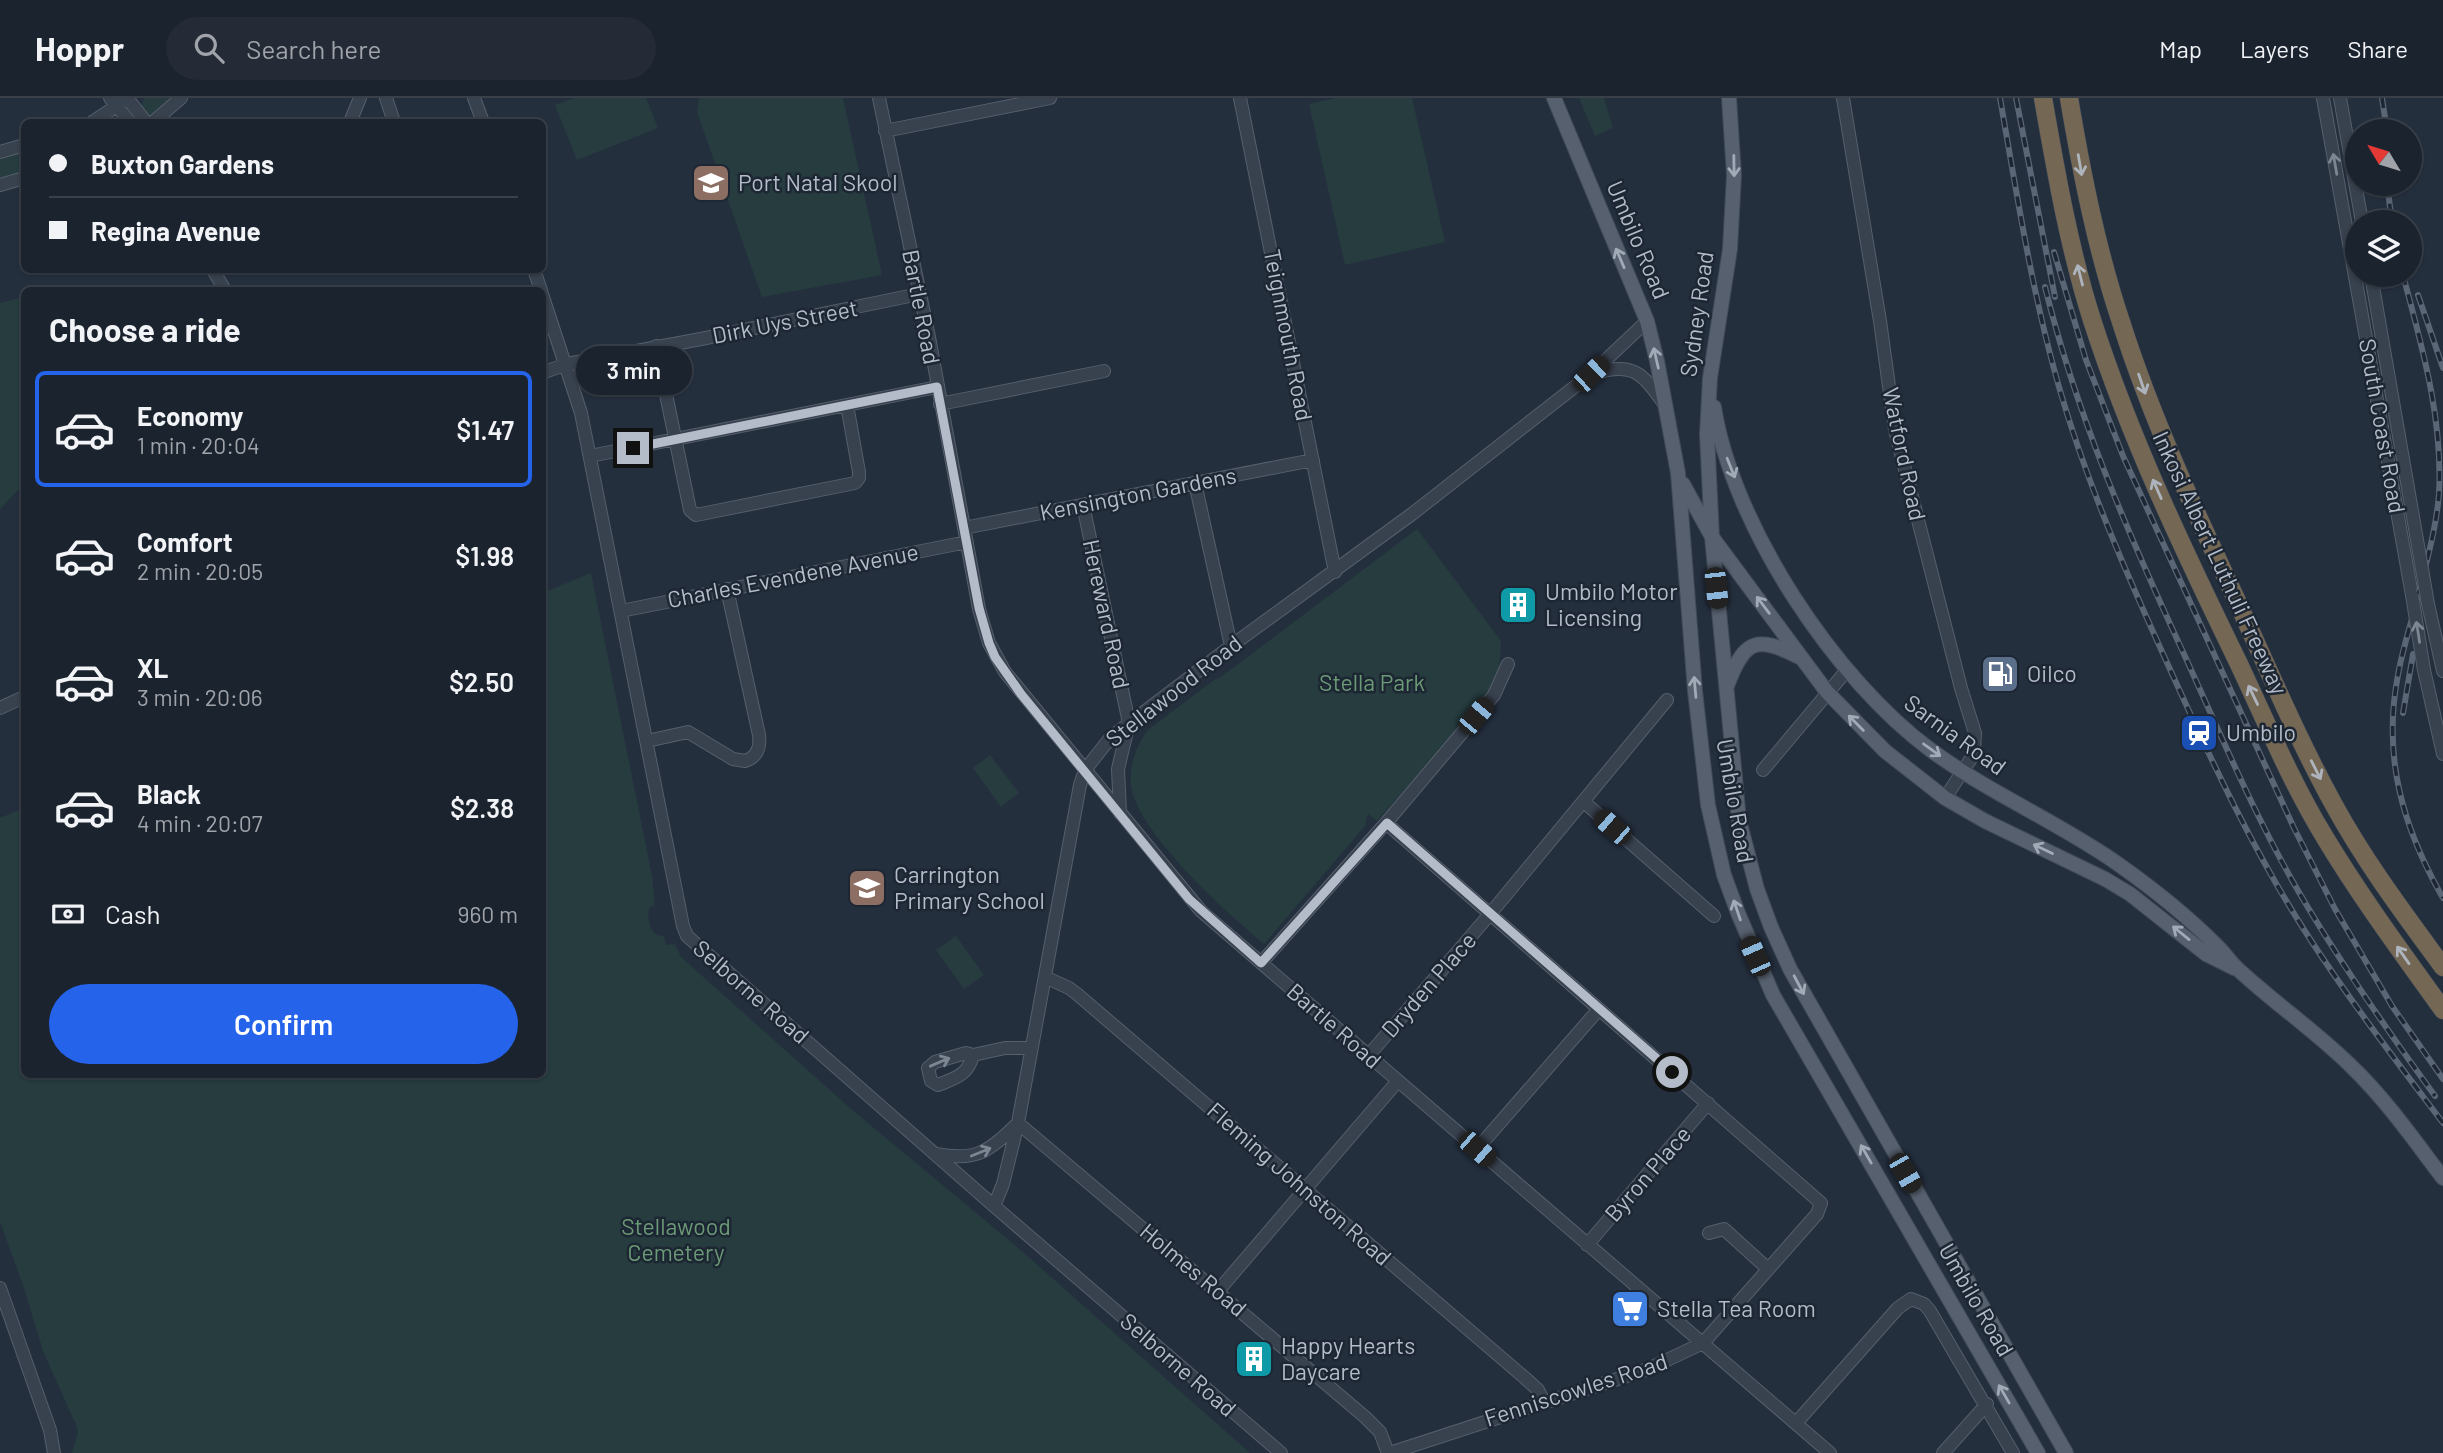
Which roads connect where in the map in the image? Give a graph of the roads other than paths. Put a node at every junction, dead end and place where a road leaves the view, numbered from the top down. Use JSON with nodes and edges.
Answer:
{"nodes":[{"id":1,"x":181,"y":98,"type":"edge"},
{"id":2,"x":360,"y":98,"type":"edge"},
{"id":3,"x":386,"y":98,"type":"edge"},
{"id":4,"x":474,"y":98,"type":"edge"},
{"id":5,"x":879,"y":98,"type":"edge"},
{"id":6,"x":1050,"y":98,"type":"edge"},
{"id":7,"x":1240,"y":98,"type":"edge"},
{"id":8,"x":1554,"y":98,"type":"edge"},
{"id":9,"x":1729,"y":98,"type":"edge"},
{"id":10,"x":1843,"y":98,"type":"edge"},
{"id":11,"x":2043,"y":98,"type":"edge"},
{"id":12,"x":2069,"y":98,"type":"edge"},
{"id":13,"x":2323,"y":98,"type":"edge"},
{"id":14,"x":2340,"y":98,"type":"edge"},
{"id":15,"x":122,"y":100,"type":"edge"},
{"id":16,"x":1026,"y":100,"type":"edge"},
{"id":17,"x":96,"y":119,"type":"edge"},
{"id":18,"x":129,"y":119,"type":"edge"},
{"id":19,"x":143,"y":119,"type":"edge"},
{"id":20,"x":156,"y":119,"type":"edge"},
{"id":21,"x":351,"y":119,"type":"edge"},
{"id":22,"x":393,"y":119,"type":"edge"},
{"id":23,"x":481,"y":119,"type":"edge"},
{"id":24,"x":885,"y":131,"type":"junction"},
{"id":25,"x":21,"y":146,"type":"edge"},
{"id":26,"x":0,"y":152,"type":"edge"},
{"id":27,"x":21,"y":179,"type":"edge"},
{"id":28,"x":0,"y":185,"type":"edge"},
{"id":29,"x":2360,"y":210,"type":"edge"},
{"id":30,"x":2373,"y":287,"type":"edge"},
{"id":31,"x":919,"y":295,"type":"junction"},
{"id":32,"x":546,"y":304,"type":"edge"},
{"id":33,"x":1647,"y":321,"type":"junction"},
{"id":34,"x":656,"y":346,"type":"junction"},
{"id":35,"x":567,"y":364,"type":"junction"},
{"id":36,"x":1104,"y":371,"type":"dead end"},
{"id":37,"x":546,"y":372,"type":"edge"},
{"id":38,"x":1591,"y":374,"type":"junction"},
{"id":39,"x":1710,"y":378,"type":"junction"},
{"id":40,"x":937,"y":387,"type":"junction"},
{"id":41,"x":940,"y":404,"type":"junction"},
{"id":42,"x":847,"y":405,"type":"junction"},
{"id":43,"x":1667,"y":408,"type":"junction"},
{"id":44,"x":676,"y":439,"type":"junction"},
{"id":45,"x":590,"y":456,"type":"junction"},
{"id":46,"x":1313,"y":460,"type":"junction"},
{"id":47,"x":1678,"y":473,"type":"junction"},
{"id":48,"x":1195,"y":483,"type":"junction"},
{"id":49,"x":1083,"y":505,"type":"junction"},
{"id":50,"x":964,"y":528,"type":"junction"},
{"id":51,"x":1712,"y":537,"type":"junction"},
{"id":52,"x":967,"y":542,"type":"junction"},
{"id":53,"x":1335,"y":572,"type":"junction"},
{"id":54,"x":727,"y":589,"type":"junction"},
{"id":55,"x":621,"y":611,"type":"junction"},
{"id":56,"x":1231,"y":646,"type":"junction"},
{"id":57,"x":1803,"y":660,"type":"junction"},
{"id":58,"x":1508,"y":664,"type":"dead end"},
{"id":59,"x":1847,"y":670,"type":"junction"},
{"id":60,"x":2443,"y":671,"type":"edge"},
{"id":61,"x":1726,"y":688,"type":"junction"},
{"id":62,"x":1828,"y":692,"type":"junction"},
{"id":63,"x":21,"y":698,"type":"edge"},
{"id":64,"x":1667,"y":700,"type":"dead end"},
{"id":65,"x":0,"y":708,"type":"edge"},
{"id":66,"x":1129,"y":723,"type":"junction"},
{"id":67,"x":647,"y":741,"type":"junction"},
{"id":68,"x":2443,"y":754,"type":"edge"},
{"id":69,"x":1085,"y":770,"type":"junction"},
{"id":70,"x":1763,"y":770,"type":"dead end"},
{"id":71,"x":1963,"y":772,"type":"junction"},
{"id":72,"x":1945,"y":797,"type":"junction"},
{"id":73,"x":1584,"y":802,"type":"junction"},
{"id":74,"x":1120,"y":813,"type":"junction"},
{"id":75,"x":1387,"y":823,"type":"junction"},
{"id":76,"x":1490,"y":914,"type":"junction"},
{"id":77,"x":1714,"y":916,"type":"dead end"},
{"id":78,"x":1261,"y":963,"type":"junction"},
{"id":79,"x":2443,"y":967,"type":"edge"},
{"id":80,"x":2238,"y":970,"type":"junction"},
{"id":81,"x":1045,"y":977,"type":"junction"},
{"id":82,"x":1599,"y":1009,"type":"junction"},
{"id":83,"x":2443,"y":1010,"type":"edge"},
{"id":84,"x":1031,"y":1048,"type":"junction"},
{"id":85,"x":973,"y":1055,"type":"dead end"},
{"id":86,"x":1368,"y":1056,"type":"junction"},
{"id":87,"x":1397,"y":1082,"type":"junction"},
{"id":88,"x":1708,"y":1103,"type":"junction"},
{"id":89,"x":1018,"y":1124,"type":"junction"},
{"id":90,"x":1477,"y":1149,"type":"junction"},
{"id":91,"x":935,"y":1154,"type":"junction"},
{"id":92,"x":2443,"y":1178,"type":"edge"},
{"id":93,"x":1305,"y":1190,"type":"junction"},
{"id":94,"x":994,"y":1206,"type":"junction"},
{"id":95,"x":1709,"y":1233,"type":"dead end"},
{"id":96,"x":1587,"y":1245,"type":"junction"},
{"id":97,"x":1768,"y":1269,"type":"junction"},
{"id":98,"x":0,"y":1287,"type":"edge"},
{"id":99,"x":1218,"y":1291,"type":"junction"},
{"id":100,"x":1703,"y":1343,"type":"junction"},
{"id":101,"x":1544,"y":1402,"type":"junction"},
{"id":102,"x":1987,"y":1404,"type":"junction"},
{"id":103,"x":1796,"y":1423,"type":"junction"},
{"id":104,"x":54,"y":1453,"type":"edge"},
{"id":105,"x":1281,"y":1453,"type":"edge"},
{"id":106,"x":1389,"y":1453,"type":"edge"},
{"id":107,"x":1830,"y":1453,"type":"edge"},
{"id":108,"x":1943,"y":1453,"type":"edge"},
{"id":109,"x":2013,"y":1453,"type":"edge"},
{"id":110,"x":2038,"y":1453,"type":"edge"},
{"id":111,"x":2066,"y":1453,"type":"edge"}],
"edges":[{"from":1,"to":20,"type":"street"},
{"from":2,"to":21,"type":"street"},
{"from":3,"to":22,"type":"street"},
{"from":4,"to":23,"type":"street"},
{"from":5,"to":24,"type":"street","name":"Bartle Road"},
{"from":6,"to":16,"type":"street"},
{"from":7,"to":46,"type":"street","name":"Teignmouth Road"},
{"from":33,"to":8,"type":"main road","name":"Umbilo Road","one_way":true},
{"from":9,"to":39,"type":"main road","name":"Sydney Road","one_way":true},
{"from":10,"to":71,"type":"street","name":"Watford Road"},
{"from":83,"to":11,"type":"highway","name":"Inkosi Albert Luthuli Freeway","one_way":true},
{"from":12,"to":79,"type":"highway","name":"Inkosi Albert Luthuli Freeway","one_way":true},
{"from":68,"to":13,"type":"street","name":"South Coast Road","one_way":true,"bridge":true},
{"from":14,"to":29,"type":"street"},
{"from":15,"to":17,"type":"street"},
{"from":15,"to":18,"type":"street"},
{"from":15,"to":19,"type":"street"},
{"from":16,"to":24,"type":"street"},
{"from":24,"to":31,"type":"street","name":"Bartle Road"},
{"from":25,"to":26,"type":"street"},
{"from":27,"to":28,"type":"street"},
{"from":30,"to":60,"type":"street","name":"South Coast Road","bridge":true},
{"from":31,"to":34,"type":"street","name":"Dirk Uys Street"},
{"from":31,"to":40,"type":"street","name":"Bartle Road"},
{"from":32,"to":35,"type":"street","name":"Selborne Road"},
{"from":33,"to":38,"type":"street","name":"Stellawood Road"},
{"from":43,"to":33,"type":"main road","name":"Umbilo Road","one_way":true},
{"from":34,"to":35,"type":"street","name":"Dirk Uys Street"},
{"from":34,"to":44,"type":"street"},
{"from":35,"to":37,"type":"street","name":"Dirk Uys Street"},
{"from":35,"to":45,"type":"street","name":"Selborne Road"},
{"from":36,"to":41,"type":"street"},
{"from":38,"to":43,"type":"street","name":"Stellawood Road"},
{"from":38,"to":53,"type":"street","name":"Stellawood Road"},
{"from":39,"to":51,"type":"main road","name":"Sydney Road"},
{"from":39,"to":59,"type":"main road","name":"Sarnia Road","one_way":true},
{"from":40,"to":41,"type":"street","name":"Bartle Road"},
{"from":40,"to":42,"type":"street"},
{"from":41,"to":50,"type":"street","name":"Bartle Road"},
{"from":42,"to":44,"type":"street"},
{"from":42,"to":44,"type":"street"},
{"from":43,"to":47,"type":"main road","name":"Umbilo Road"},
{"from":44,"to":45,"type":"street"},
{"from":45,"to":55,"type":"street","name":"Selborne Road"},
{"from":46,"to":48,"type":"street","name":"Kensington Gardens"},
{"from":46,"to":53,"type":"street","name":"Teignmouth Road"},
{"from":47,"to":51,"type":"main road","name":"Sarnia Road"},
{"from":110,"to":47,"type":"main road","name":"Umbilo Road","one_way":true},
{"from":48,"to":49,"type":"street","name":"Kensington Gardens"},
{"from":48,"to":56,"type":"street"},
{"from":49,"to":50,"type":"street","name":"Kensington Gardens"},
{"from":49,"to":66,"type":"street","name":"Hereward Road"},
{"from":50,"to":52,"type":"street","name":"Bartle Road"},
{"from":57,"to":51,"type":"main road","name":"Sarnia Road","one_way":true},
{"from":51,"to":61,"type":"main road","name":"Umbilo Road"},
{"from":52,"to":54,"type":"street","name":"Charles Evendene Avenue"},
{"from":52,"to":69,"type":"street","name":"Bartle Road"},
{"from":53,"to":56,"type":"street","name":"Stellawood Road"},
{"from":54,"to":55,"type":"street","name":"Charles Evendene Avenue"},
{"from":54,"to":67,"type":"street"},
{"from":55,"to":67,"type":"street","name":"Selborne Road"},
{"from":56,"to":66,"type":"street","name":"Stellawood Road"},
{"from":57,"to":61,"type":"main road"},
{"from":57,"to":62,"type":"main road","name":"Sarnia Road"},
{"from":58,"to":75,"type":"street"},
{"from":59,"to":62,"type":"street"},
{"from":59,"to":71,"type":"main road","name":"Sarnia Road","one_way":true},
{"from":61,"to":111,"type":"main road","name":"Umbilo Road","one_way":true},
{"from":62,"to":70,"type":"street"},
{"from":72,"to":62,"type":"main road","name":"Sarnia Road","one_way":true},
{"from":63,"to":65,"type":"street"},
{"from":64,"to":73,"type":"street","name":"Dryden Place"},
{"from":66,"to":69,"type":"street","name":"Stellawood Road"},
{"from":66,"to":74,"type":"street"},
{"from":67,"to":91,"type":"street","name":"Selborne Road"},
{"from":69,"to":74,"type":"street","name":"Bartle Road"},
{"from":69,"to":81,"type":"street","name":"Stellawood Road"},
{"from":71,"to":72,"type":"street","name":"Watford Road"},
{"from":71,"to":80,"type":"main road","name":"Sarnia Road"},
{"from":80,"to":72,"type":"main road","name":"Sarnia Road","one_way":true},
{"from":73,"to":76,"type":"street","name":"Dryden Place"},
{"from":73,"to":77,"type":"street"},
{"from":74,"to":78,"type":"street","name":"Bartle Road"},
{"from":75,"to":76,"type":"street"},
{"from":75,"to":78,"type":"street"},
{"from":76,"to":82,"type":"street"},
{"from":76,"to":86,"type":"street","name":"Dryden Place"},
{"from":78,"to":86,"type":"street","name":"Bartle Road"},
{"from":80,"to":92,"type":"main road","name":"Sarnia Road"},
{"from":81,"to":84,"type":"street","name":"Stellawood Road"},
{"from":81,"to":93,"type":"street","name":"Fleming Johnston Road"},
{"from":82,"to":88,"type":"street"},
{"from":82,"to":90,"type":"street"},
{"from":84,"to":85,"type":"street"},
{"from":84,"to":89,"type":"street","name":"Stellawood Road"},
{"from":86,"to":87,"type":"street","name":"Bartle Road"},
{"from":87,"to":90,"type":"street","name":"Bartle Road"},
{"from":87,"to":93,"type":"street"},
{"from":88,"to":96,"type":"street","name":"Byron Place"},
{"from":88,"to":97,"type":"street","name":"Fenniscowles Road"},
{"from":91,"to":89,"type":"street","one_way":true},
{"from":89,"to":94,"type":"street","name":"Stellawood Road"},
{"from":89,"to":99,"type":"street","name":"Holmes Road"},
{"from":90,"to":96,"type":"street","name":"Bartle Road"},
{"from":91,"to":94,"type":"street","name":"Selborne Road"},
{"from":93,"to":99,"type":"street"},
{"from":93,"to":101,"type":"street","name":"Fleming Johnston Road"},
{"from":94,"to":105,"type":"street","name":"Selborne Road"},
{"from":95,"to":97,"type":"street"},
{"from":96,"to":100,"type":"street","name":"Bartle Road"},
{"from":97,"to":100,"type":"street","name":"Fenniscowles Road"},
{"from":98,"to":104,"type":"street"},
{"from":99,"to":106,"type":"street","name":"Holmes Road"},
{"from":100,"to":101,"type":"street","name":"Fenniscowles Road"},
{"from":100,"to":103,"type":"street","name":"Bartle Road"},
{"from":101,"to":106,"type":"street","name":"Fenniscowles Road"},
{"from":102,"to":103,"type":"street"},
{"from":102,"to":108,"type":"street"},
{"from":102,"to":109,"type":"street"},
{"from":103,"to":107,"type":"street","name":"Bartle Road"}]}
